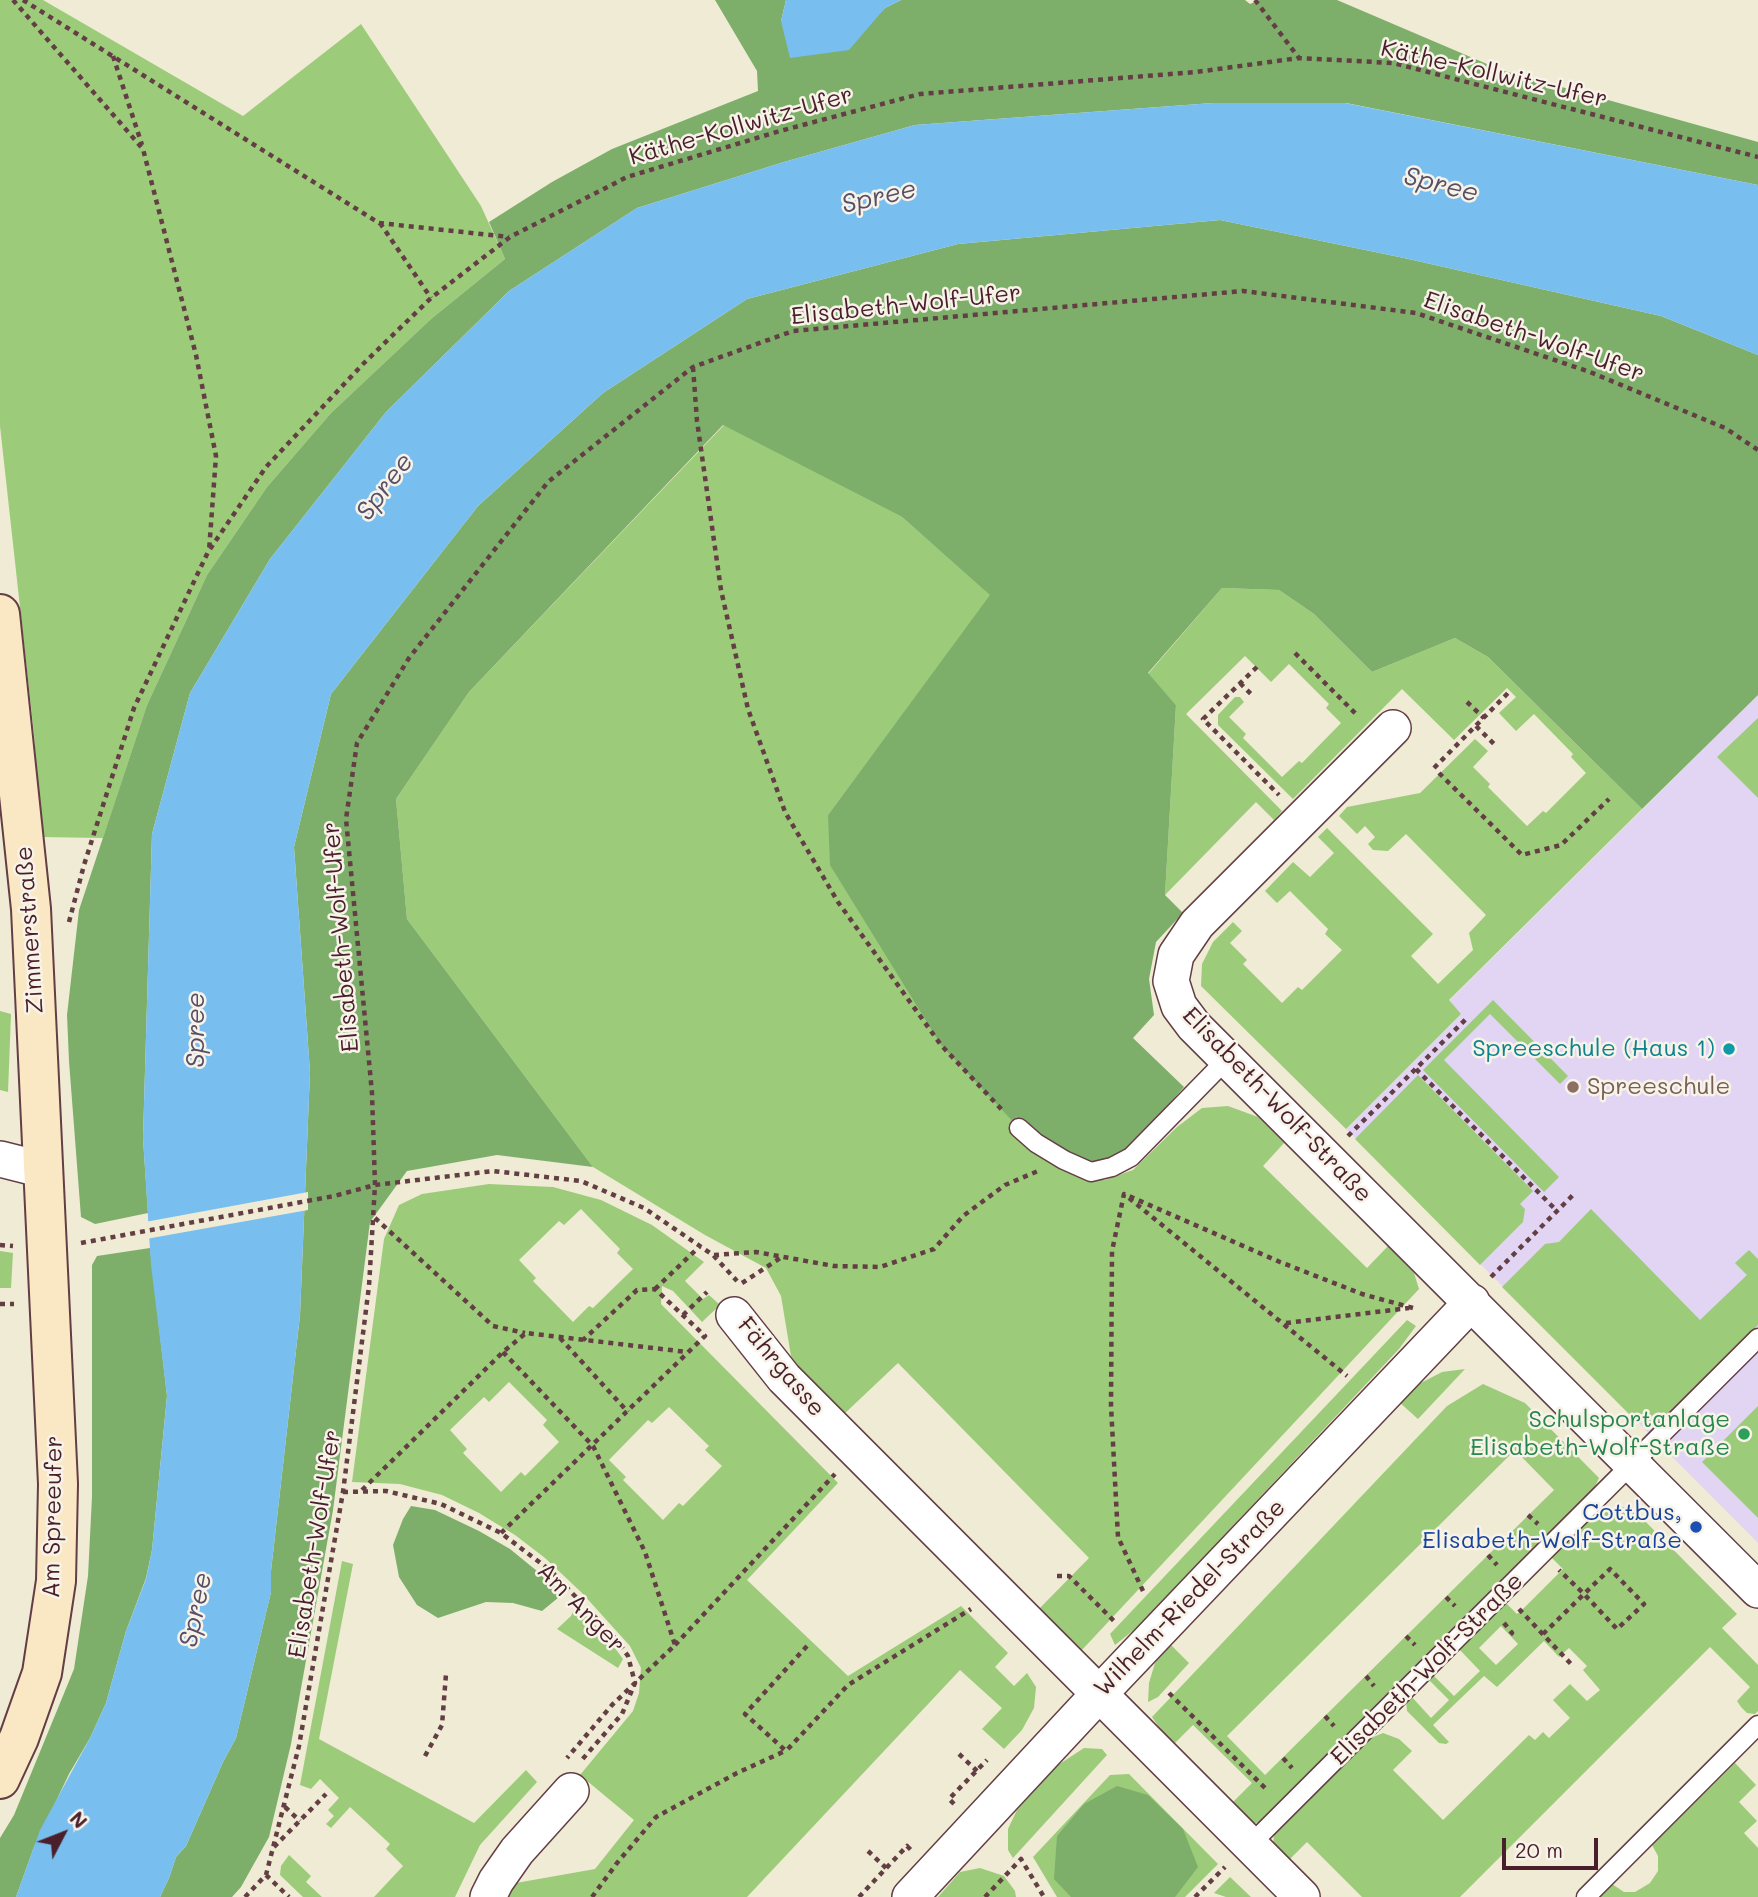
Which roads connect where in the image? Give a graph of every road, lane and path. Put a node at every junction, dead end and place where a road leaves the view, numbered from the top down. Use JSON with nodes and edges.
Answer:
{"nodes":[{"id":1,"x":13,"y":0,"type":"edge"},
{"id":2,"x":23,"y":0,"type":"edge"},
{"id":3,"x":1255,"y":0,"type":"edge"},
{"id":4,"x":113,"y":56,"type":"junction"},
{"id":5,"x":1299,"y":58,"type":"junction"},
{"id":6,"x":143,"y":149,"type":"junction"},
{"id":7,"x":1758,"y":157,"type":"edge"},
{"id":8,"x":379,"y":223,"type":"junction"},
{"id":9,"x":510,"y":237,"type":"junction"},
{"id":10,"x":431,"y":298,"type":"junction"},
{"id":11,"x":692,"y":367,"type":"junction"},
{"id":12,"x":1758,"y":450,"type":"edge"},
{"id":13,"x":208,"y":552,"type":"junction"},
{"id":14,"x":0,"y":614,"type":"edge"},
{"id":15,"x":1295,"y":653,"type":"dead end"},
{"id":16,"x":1257,"y":667,"type":"dead end"},
{"id":17,"x":1240,"y":683,"type":"junction"},
{"id":18,"x":1510,"y":691,"type":"dead end"},
{"id":19,"x":1251,"y":694,"type":"dead end"},
{"id":20,"x":1467,"y":702,"type":"dead end"},
{"id":21,"x":1483,"y":718,"type":"junction"},
{"id":22,"x":1476,"y":726,"type":"junction"},
{"id":23,"x":1380,"y":731,"type":"joint"},
{"id":24,"x":1495,"y":745,"type":"dead end"},
{"id":25,"x":1434,"y":768,"type":"dead end"},
{"id":26,"x":1439,"y":773,"type":"dead end"},
{"id":27,"x":1609,"y":799,"type":"dead end"},
{"id":28,"x":1287,"y":803,"type":"dead end"},
{"id":29,"x":84,"y":865,"type":"dead end"},
{"id":30,"x":1466,"y":1019,"type":"dead end"},
{"id":31,"x":1227,"y":1059,"type":"junction"},
{"id":32,"x":1416,"y":1069,"type":"junction"},
{"id":33,"x":1019,"y":1128,"type":"joint"},
{"id":34,"x":1343,"y":1141,"type":"dead end"},
{"id":35,"x":0,"y":1159,"type":"edge"},
{"id":36,"x":1064,"y":1160,"type":"junction"},
{"id":37,"x":1112,"y":1167,"type":"junction"},
{"id":38,"x":44,"y":1170,"type":"junction"},
{"id":39,"x":375,"y":1185,"type":"junction"},
{"id":40,"x":1575,"y":1193,"type":"dead end"},
{"id":41,"x":1124,"y":1194,"type":"junction"},
{"id":42,"x":1557,"y":1211,"type":"junction"},
{"id":43,"x":375,"y":1218,"type":"junction"},
{"id":44,"x":61,"y":1245,"type":"junction"},
{"id":45,"x":700,"y":1246,"type":"junction"},
{"id":46,"x":713,"y":1255,"type":"junction"},
{"id":47,"x":782,"y":1257,"type":"junction"},
{"id":48,"x":655,"y":1289,"type":"junction"},
{"id":49,"x":1478,"y":1293,"type":"junction"},
{"id":50,"x":737,"y":1300,"type":"junction"},
{"id":51,"x":0,"y":1304,"type":"edge"},
{"id":52,"x":22,"y":1305,"type":"dead end"},
{"id":53,"x":1285,"y":1323,"type":"junction"},
{"id":54,"x":526,"y":1333,"type":"junction"},
{"id":55,"x":559,"y":1336,"type":"junction"},
{"id":56,"x":1758,"y":1338,"type":"edge"},
{"id":57,"x":583,"y":1340,"type":"junction"},
{"id":58,"x":503,"y":1352,"type":"junction"},
{"id":59,"x":687,"y":1352,"type":"junction"},
{"id":60,"x":1348,"y":1376,"type":"dead end"},
{"id":61,"x":628,"y":1412,"type":"junction"},
{"id":62,"x":593,"y":1446,"type":"junction"},
{"id":63,"x":1634,"y":1464,"type":"junction"},
{"id":64,"x":837,"y":1471,"type":"dead end"},
{"id":65,"x":362,"y":1490,"type":"junction"},
{"id":66,"x":343,"y":1492,"type":"junction"},
{"id":67,"x":500,"y":1534,"type":"junction"},
{"id":68,"x":1544,"y":1554,"type":"junction"},
{"id":69,"x":1057,"y":1576,"type":"dead end"},
{"id":70,"x":1758,"y":1590,"type":"edge"},
{"id":71,"x":1143,"y":1591,"type":"dead end"},
{"id":72,"x":1504,"y":1593,"type":"junction"},
{"id":73,"x":1584,"y":1594,"type":"junction"},
{"id":74,"x":975,"y":1607,"type":"dead end"},
{"id":75,"x":1114,"y":1621,"type":"dead end"},
{"id":76,"x":1543,"y":1634,"type":"junction"},
{"id":77,"x":676,"y":1645,"type":"junction"},
{"id":78,"x":807,"y":1646,"type":"dead end"},
{"id":79,"x":1571,"y":1664,"type":"dead end"},
{"id":80,"x":446,"y":1674,"type":"dead end"},
{"id":81,"x":635,"y":1683,"type":"junction"},
{"id":82,"x":1169,"y":1693,"type":"dead end"},
{"id":83,"x":1099,"y":1694,"type":"junction"},
{"id":84,"x":1758,"y":1725,"type":"edge"},
{"id":85,"x":786,"y":1751,"type":"junction"},
{"id":86,"x":959,"y":1754,"type":"dead end"},
{"id":87,"x":425,"y":1756,"type":"dead end"},
{"id":88,"x":987,"y":1760,"type":"dead end"},
{"id":89,"x":977,"y":1771,"type":"junction"},
{"id":90,"x":567,"y":1777,"type":"junction"},
{"id":91,"x":0,"y":1779,"type":"edge"},
{"id":92,"x":960,"y":1789,"type":"dead end"},
{"id":93,"x":326,"y":1794,"type":"dead end"},
{"id":94,"x":285,"y":1806,"type":"junction"},
{"id":95,"x":1286,"y":1809,"type":"junction"},
{"id":96,"x":300,"y":1821,"type":"junction"},
{"id":97,"x":274,"y":1847,"type":"junction"},
{"id":98,"x":868,"y":1851,"type":"dead end"},
{"id":99,"x":902,"y":1851,"type":"dead end"},
{"id":100,"x":1239,"y":1854,"type":"junction"},
{"id":101,"x":886,"y":1868,"type":"junction"},
{"id":102,"x":266,"y":1875,"type":"junction"},
{"id":103,"x":1199,"y":1896,"type":"edge"},
{"id":104,"x":245,"y":1897,"type":"edge"},
{"id":105,"x":289,"y":1897,"type":"edge"},
{"id":106,"x":488,"y":1897,"type":"edge"},
{"id":107,"x":592,"y":1897,"type":"edge"},
{"id":108,"x":859,"y":1897,"type":"edge"},
{"id":109,"x":910,"y":1897,"type":"edge"},
{"id":110,"x":985,"y":1897,"type":"edge"},
{"id":111,"x":1044,"y":1897,"type":"edge"},
{"id":112,"x":1302,"y":1897,"type":"edge"},
{"id":113,"x":1586,"y":1897,"type":"edge"}],
"edges":[{"from":1,"to":6,"type":"path"},
{"from":2,"to":4,"type":"path"},
{"from":3,"to":5,"type":"path"},
{"from":4,"to":6,"type":"path"},
{"from":4,"to":8,"type":"path"},
{"from":5,"to":7,"type":"path","name":"Käthe-Kollwitz-Ufer"},
{"from":5,"to":9,"type":"path","name":"Käthe-Kollwitz-Ufer"},
{"from":6,"to":13,"type":"path"},
{"from":8,"to":9,"type":"path"},
{"from":8,"to":10,"type":"path"},
{"from":9,"to":10,"type":"path","name":"Käthe-Kollwitz-Ufer"},
{"from":10,"to":13,"type":"path","name":"Käthe-Kollwitz-Ufer"},
{"from":11,"to":12,"type":"path","name":"Elisabeth-Wolf-Ufer"},
{"from":11,"to":33,"type":"path"},
{"from":11,"to":39,"type":"path","name":"Elisabeth-Wolf-Ufer"},
{"from":13,"to":29,"type":"path","name":"Käthe-Kollwitz-Ufer"},
{"from":14,"to":38,"type":"street","name":"Zimmerstraße"},
{"from":15,"to":23,"type":"path"},
{"from":16,"to":17,"type":"path"},
{"from":17,"to":19,"type":"path"},
{"from":17,"to":28,"type":"path"},
{"from":18,"to":21,"type":"path"},
{"from":20,"to":21,"type":"path"},
{"from":21,"to":22,"type":"path"},
{"from":22,"to":24,"type":"path"},
{"from":22,"to":25,"type":"path"},
{"from":23,"to":31,"type":"street","name":"Elisabeth-Wolf-Straße"},
{"from":26,"to":27,"type":"path"},
{"from":30,"to":32,"type":"path"},
{"from":31,"to":37,"type":"lane"},
{"from":31,"to":49,"type":"street","name":"Elisabeth-Wolf-Straße"},
{"from":32,"to":34,"type":"path"},
{"from":32,"to":42,"type":"path"},
{"from":33,"to":36,"type":"lane"},
{"from":35,"to":38,"type":"street"},
{"from":36,"to":37,"type":"lane"},
{"from":36,"to":47,"type":"path"},
{"from":37,"to":41,"type":"path"},
{"from":38,"to":44,"type":"street","name":"Zimmerstraße"},
{"from":39,"to":43,"type":"path","name":"Elisabeth-Wolf-Ufer"},
{"from":39,"to":44,"type":"path"},
{"from":39,"to":45,"type":"path","name":"Fährgasse"},
{"from":40,"to":42,"type":"path"},
{"from":41,"to":53,"type":"path"},
{"from":41,"to":53,"type":"path"},
{"from":41,"to":71,"type":"path"},
{"from":42,"to":49,"type":"path"},
{"from":43,"to":54,"type":"path"},
{"from":43,"to":66,"type":"path","name":"Elisabeth-Wolf-Ufer"},
{"from":44,"to":91,"type":"street","name":"Am Spreeufer"},
{"from":45,"to":46,"type":"path","name":"Fährgasse"},
{"from":45,"to":48,"type":"path"},
{"from":46,"to":47,"type":"path"},
{"from":46,"to":50,"type":"path","name":"Fährgasse"},
{"from":47,"to":50,"type":"path"},
{"from":48,"to":57,"type":"path"},
{"from":48,"to":59,"type":"path"},
{"from":49,"to":63,"type":"street","name":"Elisabeth-Wolf-Straße"},
{"from":49,"to":83,"type":"street","name":"Wilhelm-Riedel-Straße"},
{"from":50,"to":83,"type":"street","name":"Fährgasse"},
{"from":51,"to":52,"type":"path"},
{"from":53,"to":60,"type":"path"},
{"from":54,"to":55,"type":"path"},
{"from":54,"to":58,"type":"path"},
{"from":55,"to":57,"type":"path"},
{"from":55,"to":61,"type":"path"},
{"from":56,"to":63,"type":"lane"},
{"from":57,"to":59,"type":"path"},
{"from":58,"to":62,"type":"path"},
{"from":58,"to":65,"type":"path"},
{"from":59,"to":61,"type":"path"},
{"from":61,"to":62,"type":"path"},
{"from":62,"to":67,"type":"path"},
{"from":62,"to":77,"type":"path"},
{"from":63,"to":68,"type":"lane","name":"Elisabeth-Wolf-Straße"},
{"from":63,"to":70,"type":"street","name":"Elisabeth-Wolf-Straße"},
{"from":64,"to":77,"type":"path"},
{"from":65,"to":66,"type":"path","name":"Am Anger"},
{"from":65,"to":67,"type":"path","name":"Am Anger"},
{"from":66,"to":94,"type":"path","name":"Elisabeth-Wolf-Ufer"},
{"from":67,"to":81,"type":"path","name":"Am Anger"},
{"from":68,"to":72,"type":"lane","name":"Elisabeth-Wolf-Straße"},
{"from":68,"to":73,"type":"path"},
{"from":69,"to":75,"type":"path"},
{"from":72,"to":76,"type":"path"},
{"from":72,"to":95,"type":"lane","name":"Elisabeth-Wolf-Straße"},
{"from":73,"to":73,"type":"path"},
{"from":73,"to":76,"type":"path"},
{"from":74,"to":85,"type":"path"},
{"from":76,"to":79,"type":"path"},
{"from":77,"to":81,"type":"path"},
{"from":78,"to":85,"type":"path"},
{"from":80,"to":87,"type":"path"},
{"from":81,"to":90,"type":"path"},
{"from":81,"to":90,"type":"path","name":"Am Anger"},
{"from":82,"to":95,"type":"path"},
{"from":83,"to":100,"type":"street","name":"Fährgasse"},
{"from":83,"to":109,"type":"street","name":"Wilhelm-Riedel-Straße"},
{"from":84,"to":113,"type":"lane"},
{"from":85,"to":107,"type":"path"},
{"from":86,"to":89,"type":"path"},
{"from":88,"to":89,"type":"path"},
{"from":89,"to":92,"type":"path"},
{"from":90,"to":106,"type":"street"},
{"from":93,"to":96,"type":"path"},
{"from":94,"to":96,"type":"path"},
{"from":94,"to":97,"type":"path","name":"Elisabeth-Wolf-Ufer"},
{"from":95,"to":100,"type":"lane","name":"Elisabeth-Wolf-Straße"},
{"from":96,"to":97,"type":"path"},
{"from":97,"to":102,"type":"path","name":"Elisabeth-Wolf-Ufer"},
{"from":98,"to":101,"type":"path"},
{"from":99,"to":101,"type":"path"},
{"from":100,"to":103,"type":"path"},
{"from":100,"to":112,"type":"street","name":"Fährgasse"},
{"from":101,"to":108,"type":"path"},
{"from":102,"to":104,"type":"path","name":"Elisabeth-Wolf-Ufer"},
{"from":102,"to":105,"type":"path"},
{"from":110,"to":111,"type":"path"}]}
